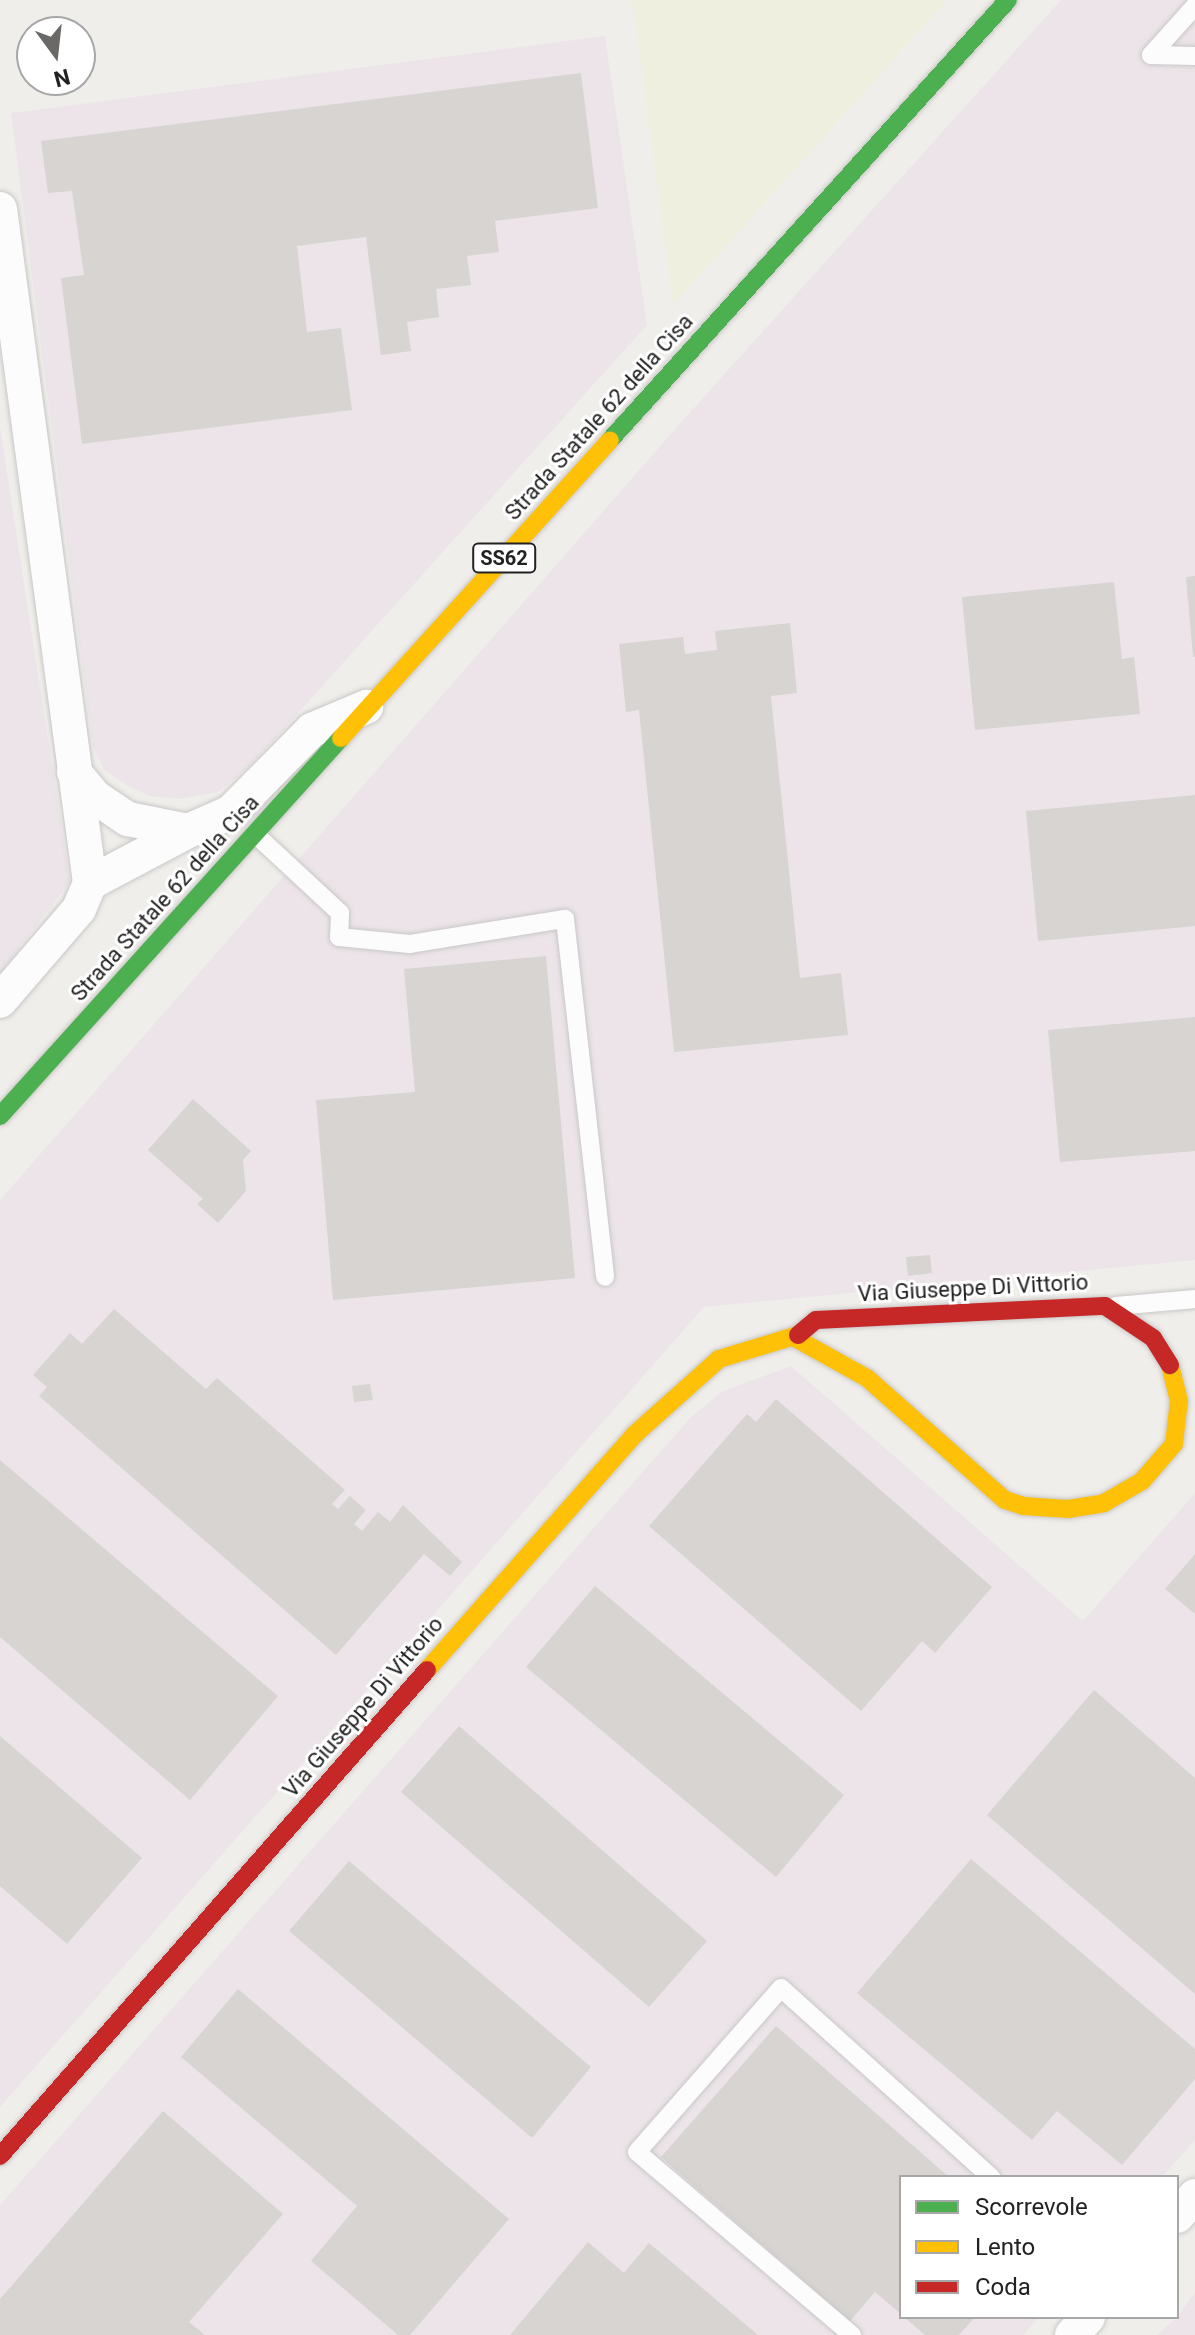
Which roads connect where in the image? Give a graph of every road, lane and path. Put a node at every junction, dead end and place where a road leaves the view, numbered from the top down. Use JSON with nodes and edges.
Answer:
{"nodes":[{"id":1,"x":1008,"y":0,"type":"edge"},
{"id":2,"x":1195,"y":6,"type":"edge"},
{"id":3,"x":1195,"y":56,"type":"edge"},
{"id":4,"x":0,"y":209,"type":"edge"},
{"id":5,"x":374,"y":703,"type":"junction"},
{"id":6,"x":74,"y":772,"type":"junction"},
{"id":7,"x":188,"y":831,"type":"junction"},
{"id":8,"x":255,"y":834,"type":"junction"},
{"id":9,"x":90,"y":883,"type":"junction"},
{"id":10,"x":0,"y":1001,"type":"edge"},
{"id":11,"x":0,"y":1116,"type":"edge"},
{"id":12,"x":605,"y":1277,"type":"dead end"},
{"id":13,"x":1195,"y":1299,"type":"edge"},
{"id":14,"x":1105,"y":1306,"type":"junction"},
{"id":15,"x":795,"y":1338,"type":"junction"},
{"id":16,"x":0,"y":2156,"type":"edge"},
{"id":17,"x":989,"y":2175,"type":"edge"},
{"id":18,"x":1195,"y":2196,"type":"edge"},
{"id":19,"x":1179,"y":2214,"type":"edge"},
{"id":20,"x":1086,"y":2319,"type":"edge"},
{"id":21,"x":852,"y":2335,"type":"edge"},
{"id":22,"x":1072,"y":2335,"type":"edge"}],
"edges":[{"from":1,"to":5,"type":"street","name":"Strada Statale 62 della Cisa","number":"SS62"},
{"from":2,"to":3,"type":"lane"},
{"from":4,"to":6,"type":"street"},
{"from":5,"to":7,"type":"street"},
{"from":5,"to":8,"type":"street","name":"Strada Statale 62 della Cisa","number":"SS62"},
{"from":6,"to":7,"type":"street"},
{"from":6,"to":9,"type":"street"},
{"from":7,"to":9,"type":"street"},
{"from":8,"to":11,"type":"street","name":"Strada Statale 62 della Cisa","number":"SS62"},
{"from":8,"to":12,"type":"lane"},
{"from":9,"to":10,"type":"street"},
{"from":13,"to":14,"type":"lane"},
{"from":14,"to":15,"type":"street","name":"Via Giuseppe Di Vittorio"},
{"from":14,"to":15,"type":"street","name":"Via Giuseppe Di Vittorio"},
{"from":15,"to":16,"type":"street","name":"Via Giuseppe Di Vittorio"},
{"from":17,"to":21,"type":"lane"},
{"from":18,"to":19,"type":"street"},
{"from":20,"to":22,"type":"street"}]}
